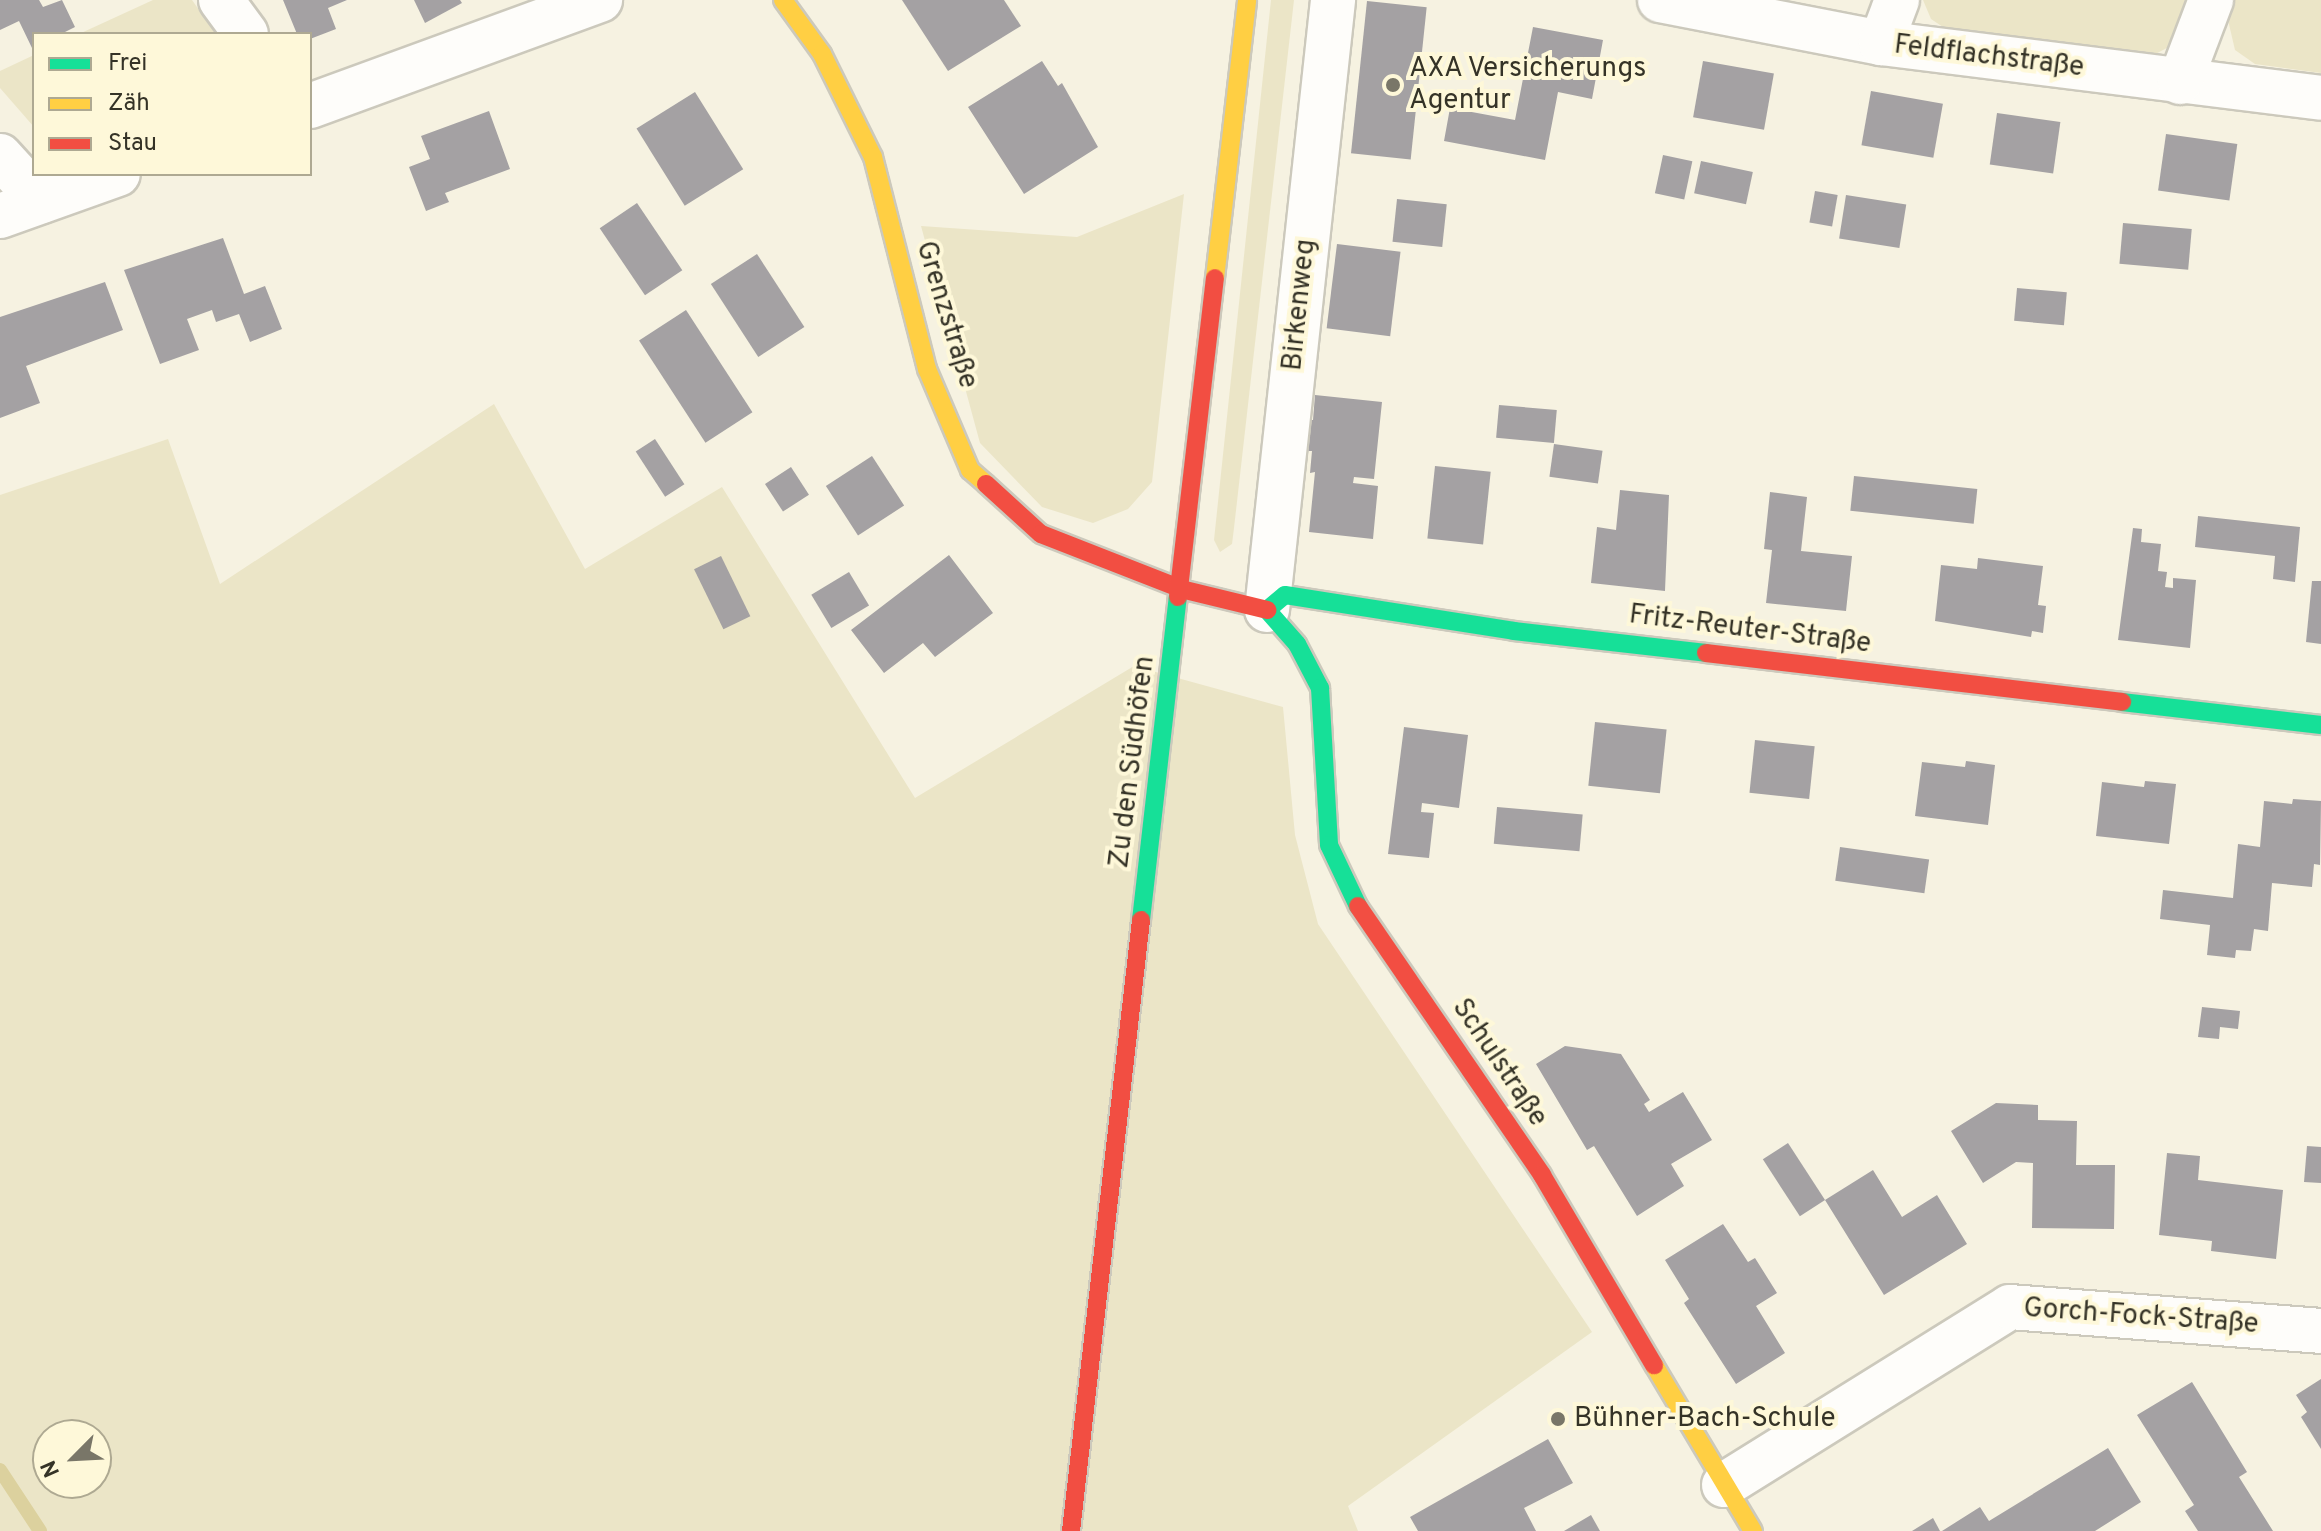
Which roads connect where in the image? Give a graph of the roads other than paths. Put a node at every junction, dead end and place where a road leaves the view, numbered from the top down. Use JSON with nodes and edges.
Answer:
{"nodes":[{"id":1,"x":221,"y":0,"type":"edge"},
{"id":2,"x":600,"y":0,"type":"edge"},
{"id":3,"x":783,"y":0,"type":"edge"},
{"id":4,"x":1247,"y":0,"type":"edge"},
{"id":5,"x":1333,"y":0,"type":"edge"},
{"id":6,"x":1660,"y":0,"type":"edge"},
{"id":7,"x":1897,"y":0,"type":"edge"},
{"id":8,"x":2211,"y":0,"type":"edge"},
{"id":9,"x":245,"y":32,"type":"edge"},
{"id":10,"x":1881,"y":43,"type":"junction"},
{"id":11,"x":2180,"y":82,"type":"junction"},
{"id":12,"x":2321,"y":98,"type":"edge"},
{"id":13,"x":312,"y":105,"type":"edge"},
{"id":14,"x":0,"y":156,"type":"edge"},
{"id":15,"x":112,"y":176,"type":"edge"},
{"id":16,"x":41,"y":201,"type":"junction"},
{"id":17,"x":0,"y":216,"type":"edge"},
{"id":18,"x":1181,"y":589,"type":"junction"},
{"id":19,"x":1267,"y":610,"type":"junction"},
{"id":20,"x":2321,"y":725,"type":"edge"},
{"id":21,"x":2321,"y":1331,"type":"edge"},
{"id":22,"x":1724,"y":1485,"type":"junction"},
{"id":23,"x":1071,"y":1531,"type":"edge"},
{"id":24,"x":1753,"y":1531,"type":"edge"}],
"edges":[{"from":1,"to":9,"type":"street"},
{"from":2,"to":13,"type":"street"},
{"from":3,"to":18,"type":"street","name":"Grenzstraße"},
{"from":4,"to":18,"type":"street","name":"Zu den Südhöfen"},
{"from":5,"to":19,"type":"street","name":"Birkenweg"},
{"from":6,"to":10,"type":"street","name":"Feldflachstraße"},
{"from":7,"to":10,"type":"street"},
{"from":8,"to":11,"type":"street"},
{"from":10,"to":11,"type":"street","name":"Feldflachstraße"},
{"from":11,"to":12,"type":"street","name":"Feldflachstraße"},
{"from":14,"to":16,"type":"street"},
{"from":15,"to":16,"type":"street"},
{"from":16,"to":17,"type":"street"},
{"from":18,"to":19,"type":"street"},
{"from":18,"to":23,"type":"street","name":"Zu den Südhöfen"},
{"from":19,"to":20,"type":"street","name":"Fritz-Reuter-Straße"},
{"from":19,"to":22,"type":"street","name":"Schulstraße"},
{"from":21,"to":22,"type":"street","name":"Gorch-Fock-Straße"},
{"from":22,"to":24,"type":"street","name":"Schulstraße"}]}
